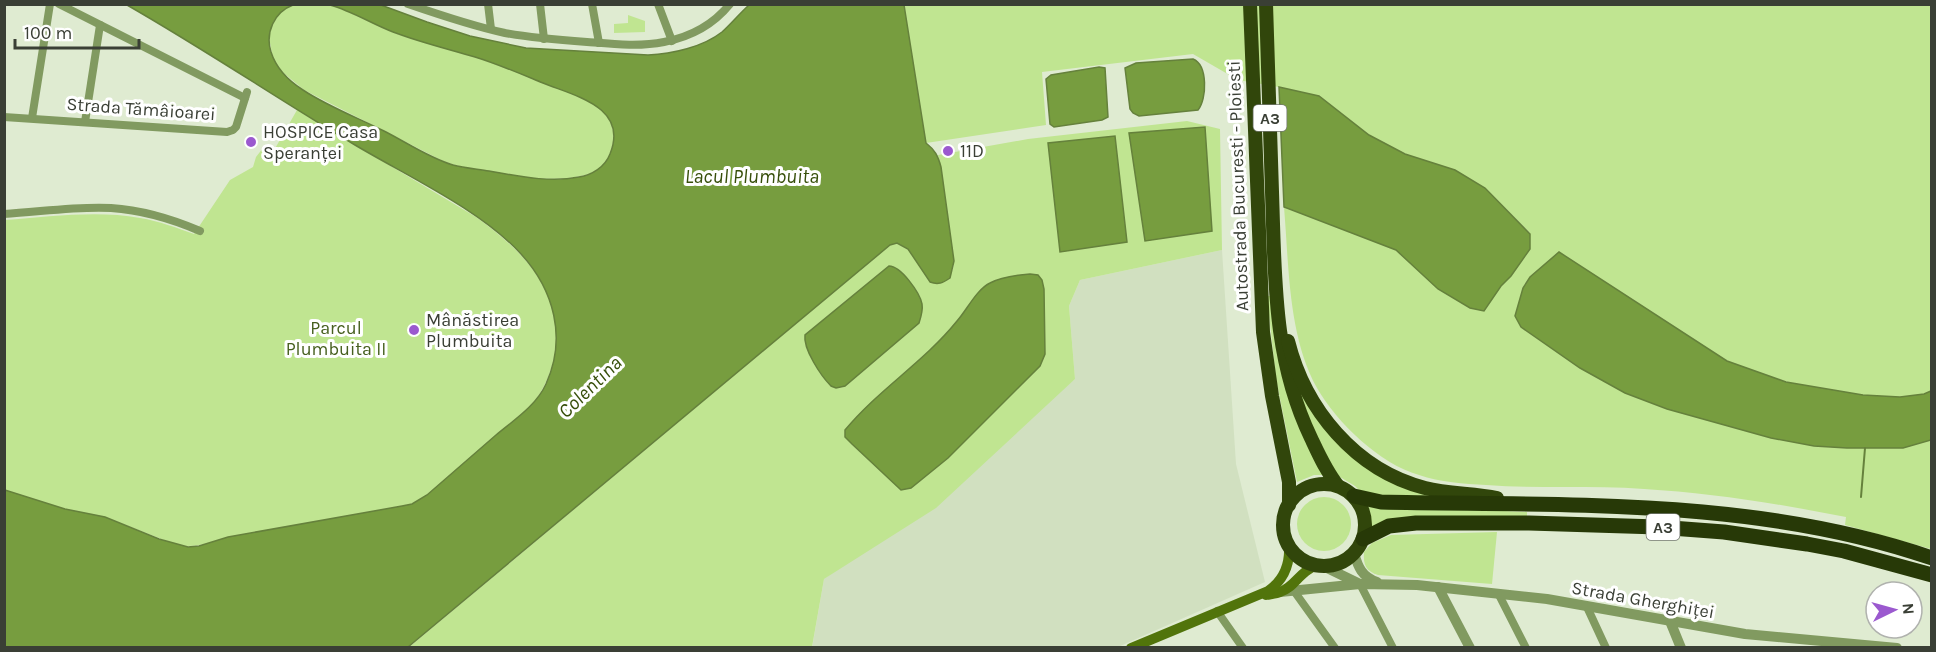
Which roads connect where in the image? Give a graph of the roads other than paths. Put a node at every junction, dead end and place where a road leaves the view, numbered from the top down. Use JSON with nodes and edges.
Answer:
{"nodes":[{"id":1,"x":50,"y":4,"type":"edge"},
{"id":2,"x":59,"y":4,"type":"edge"},
{"id":3,"x":408,"y":4,"type":"edge"},
{"id":4,"x":488,"y":4,"type":"edge"},
{"id":5,"x":540,"y":4,"type":"edge"},
{"id":6,"x":592,"y":4,"type":"edge"},
{"id":7,"x":658,"y":4,"type":"edge"},
{"id":8,"x":730,"y":4,"type":"edge"},
{"id":9,"x":1250,"y":4,"type":"edge"},
{"id":10,"x":1266,"y":4,"type":"edge"},
{"id":11,"x":435,"y":9,"type":"edge"},
{"id":12,"x":100,"y":25,"type":"junction"},
{"id":13,"x":491,"y":29,"type":"junction"},
{"id":14,"x":544,"y":39,"type":"junction"},
{"id":15,"x":672,"y":41,"type":"junction"},
{"id":16,"x":599,"y":43,"type":"junction"},
{"id":17,"x":4,"y":117,"type":"edge"},
{"id":18,"x":32,"y":118,"type":"junction"},
{"id":19,"x":85,"y":122,"type":"junction"},
{"id":20,"x":4,"y":214,"type":"edge"},
{"id":21,"x":200,"y":231,"type":"dead end"},
{"id":22,"x":1276,"y":280,"type":"junction"},
{"id":23,"x":1338,"y":486,"type":"junction"},
{"id":24,"x":1354,"y":496,"type":"junction"},
{"id":25,"x":1517,"y":504,"type":"junction"},
{"id":26,"x":1288,"y":505,"type":"junction"},
{"id":27,"x":1362,"y":539,"type":"junction"},
{"id":28,"x":1289,"y":546,"type":"junction"},
{"id":29,"x":1354,"y":553,"type":"junction"},
{"id":30,"x":1932,"y":558,"type":"edge"},
{"id":31,"x":1321,"y":566,"type":"junction"},
{"id":32,"x":1932,"y":575,"type":"edge"},
{"id":33,"x":1383,"y":583,"type":"junction"},
{"id":34,"x":1360,"y":584,"type":"junction"},
{"id":35,"x":1438,"y":587,"type":"junction"},
{"id":36,"x":1294,"y":591,"type":"junction"},
{"id":37,"x":1280,"y":592,"type":"junction"},
{"id":38,"x":1500,"y":595,"type":"junction"},
{"id":39,"x":1259,"y":596,"type":"junction"},
{"id":40,"x":1587,"y":607,"type":"junction"},
{"id":41,"x":1217,"y":612,"type":"junction"},
{"id":42,"x":1670,"y":621,"type":"junction"},
{"id":43,"x":1773,"y":642,"type":"edge"},
{"id":44,"x":1874,"y":646,"type":"edge"},
{"id":45,"x":1131,"y":648,"type":"edge"},
{"id":46,"x":1243,"y":648,"type":"edge"},
{"id":47,"x":1335,"y":648,"type":"edge"},
{"id":48,"x":1393,"y":648,"type":"edge"},
{"id":49,"x":1470,"y":648,"type":"edge"},
{"id":50,"x":1526,"y":648,"type":"edge"},
{"id":51,"x":1606,"y":648,"type":"edge"},
{"id":52,"x":1681,"y":648,"type":"edge"},
{"id":53,"x":1897,"y":648,"type":"edge"}],
"edges":[{"from":1,"to":18,"type":"street"},
{"from":2,"to":12,"type":"street"},
{"from":3,"to":11,"type":"street"},
{"from":4,"to":13,"type":"street"},
{"from":5,"to":14,"type":"street"},
{"from":6,"to":16,"type":"street"},
{"from":7,"to":15,"type":"street"},
{"from":8,"to":15,"type":"street"},
{"from":9,"to":26,"type":"highway","name":"Autostrada Bucuresti - Ploiesti","number":"A3"},
{"from":10,"to":22,"type":"highway","name":"Autostrada Bucuresti - Ploiesti","number":"A3"},
{"from":11,"to":13,"type":"street"},
{"from":12,"to":19,"type":"street"},
{"from":12,"to":19,"type":"street","name":"Strada Tămâioarei"},
{"from":13,"to":14,"type":"street"},
{"from":14,"to":16,"type":"street"},
{"from":15,"to":16,"type":"street"},
{"from":17,"to":18,"type":"street","name":"Strada Tămâioarei"},
{"from":18,"to":19,"type":"street","name":"Strada Tămâioarei"},
{"from":20,"to":21,"type":"street"},
{"from":22,"to":23,"type":"highway","number":"A3"},
{"from":22,"to":25,"type":"highway"},
{"from":23,"to":24,"type":"highway","number":"A3"},
{"from":23,"to":26,"type":"highway"},
{"from":24,"to":25,"type":"highway","number":"A3"},
{"from":24,"to":27,"type":"highway"},
{"from":25,"to":30,"type":"highway","number":"A3"},
{"from":26,"to":28,"type":"highway","number":"A3"},
{"from":27,"to":29,"type":"highway"},
{"from":27,"to":32,"type":"highway","number":"A3"},
{"from":28,"to":31,"type":"highway"},
{"from":28,"to":39,"type":"main road","name":"Strada Gherghiței"},
{"from":29,"to":31,"type":"highway"},
{"from":29,"to":33,"type":"street","name":"Strada Gherghiței"},
{"from":31,"to":34,"type":"street","name":"Strada Gherghiței"},
{"from":31,"to":37,"type":"main road","name":"Strada Gherghiței"},
{"from":33,"to":34,"type":"street","name":"Strada Gherghiței"},
{"from":33,"to":35,"type":"street","name":"Strada Gherghiței"},
{"from":34,"to":36,"type":"street","name":"Strada Gherghiței"},
{"from":34,"to":48,"type":"street"},
{"from":35,"to":38,"type":"street","name":"Strada Gherghiței"},
{"from":35,"to":49,"type":"street"},
{"from":36,"to":37,"type":"street","name":"Strada Gherghiței"},
{"from":36,"to":47,"type":"street"},
{"from":37,"to":39,"type":"main road","name":"Strada Gherghiței"},
{"from":38,"to":40,"type":"street","name":"Strada Gherghiței"},
{"from":38,"to":50,"type":"street"},
{"from":39,"to":41,"type":"main road","name":"Strada Gherghiței"},
{"from":40,"to":42,"type":"street","name":"Strada Gherghiței"},
{"from":40,"to":51,"type":"street"},
{"from":41,"to":45,"type":"main road","name":"Strada Gherghiței"},
{"from":41,"to":46,"type":"street"},
{"from":42,"to":43,"type":"street","name":"Strada Gherghiței"},
{"from":42,"to":52,"type":"street"},
{"from":43,"to":44,"type":"street","name":"Strada Gherghiței"},
{"from":44,"to":53,"type":"street","name":"Strada Gherghiței"}]}
